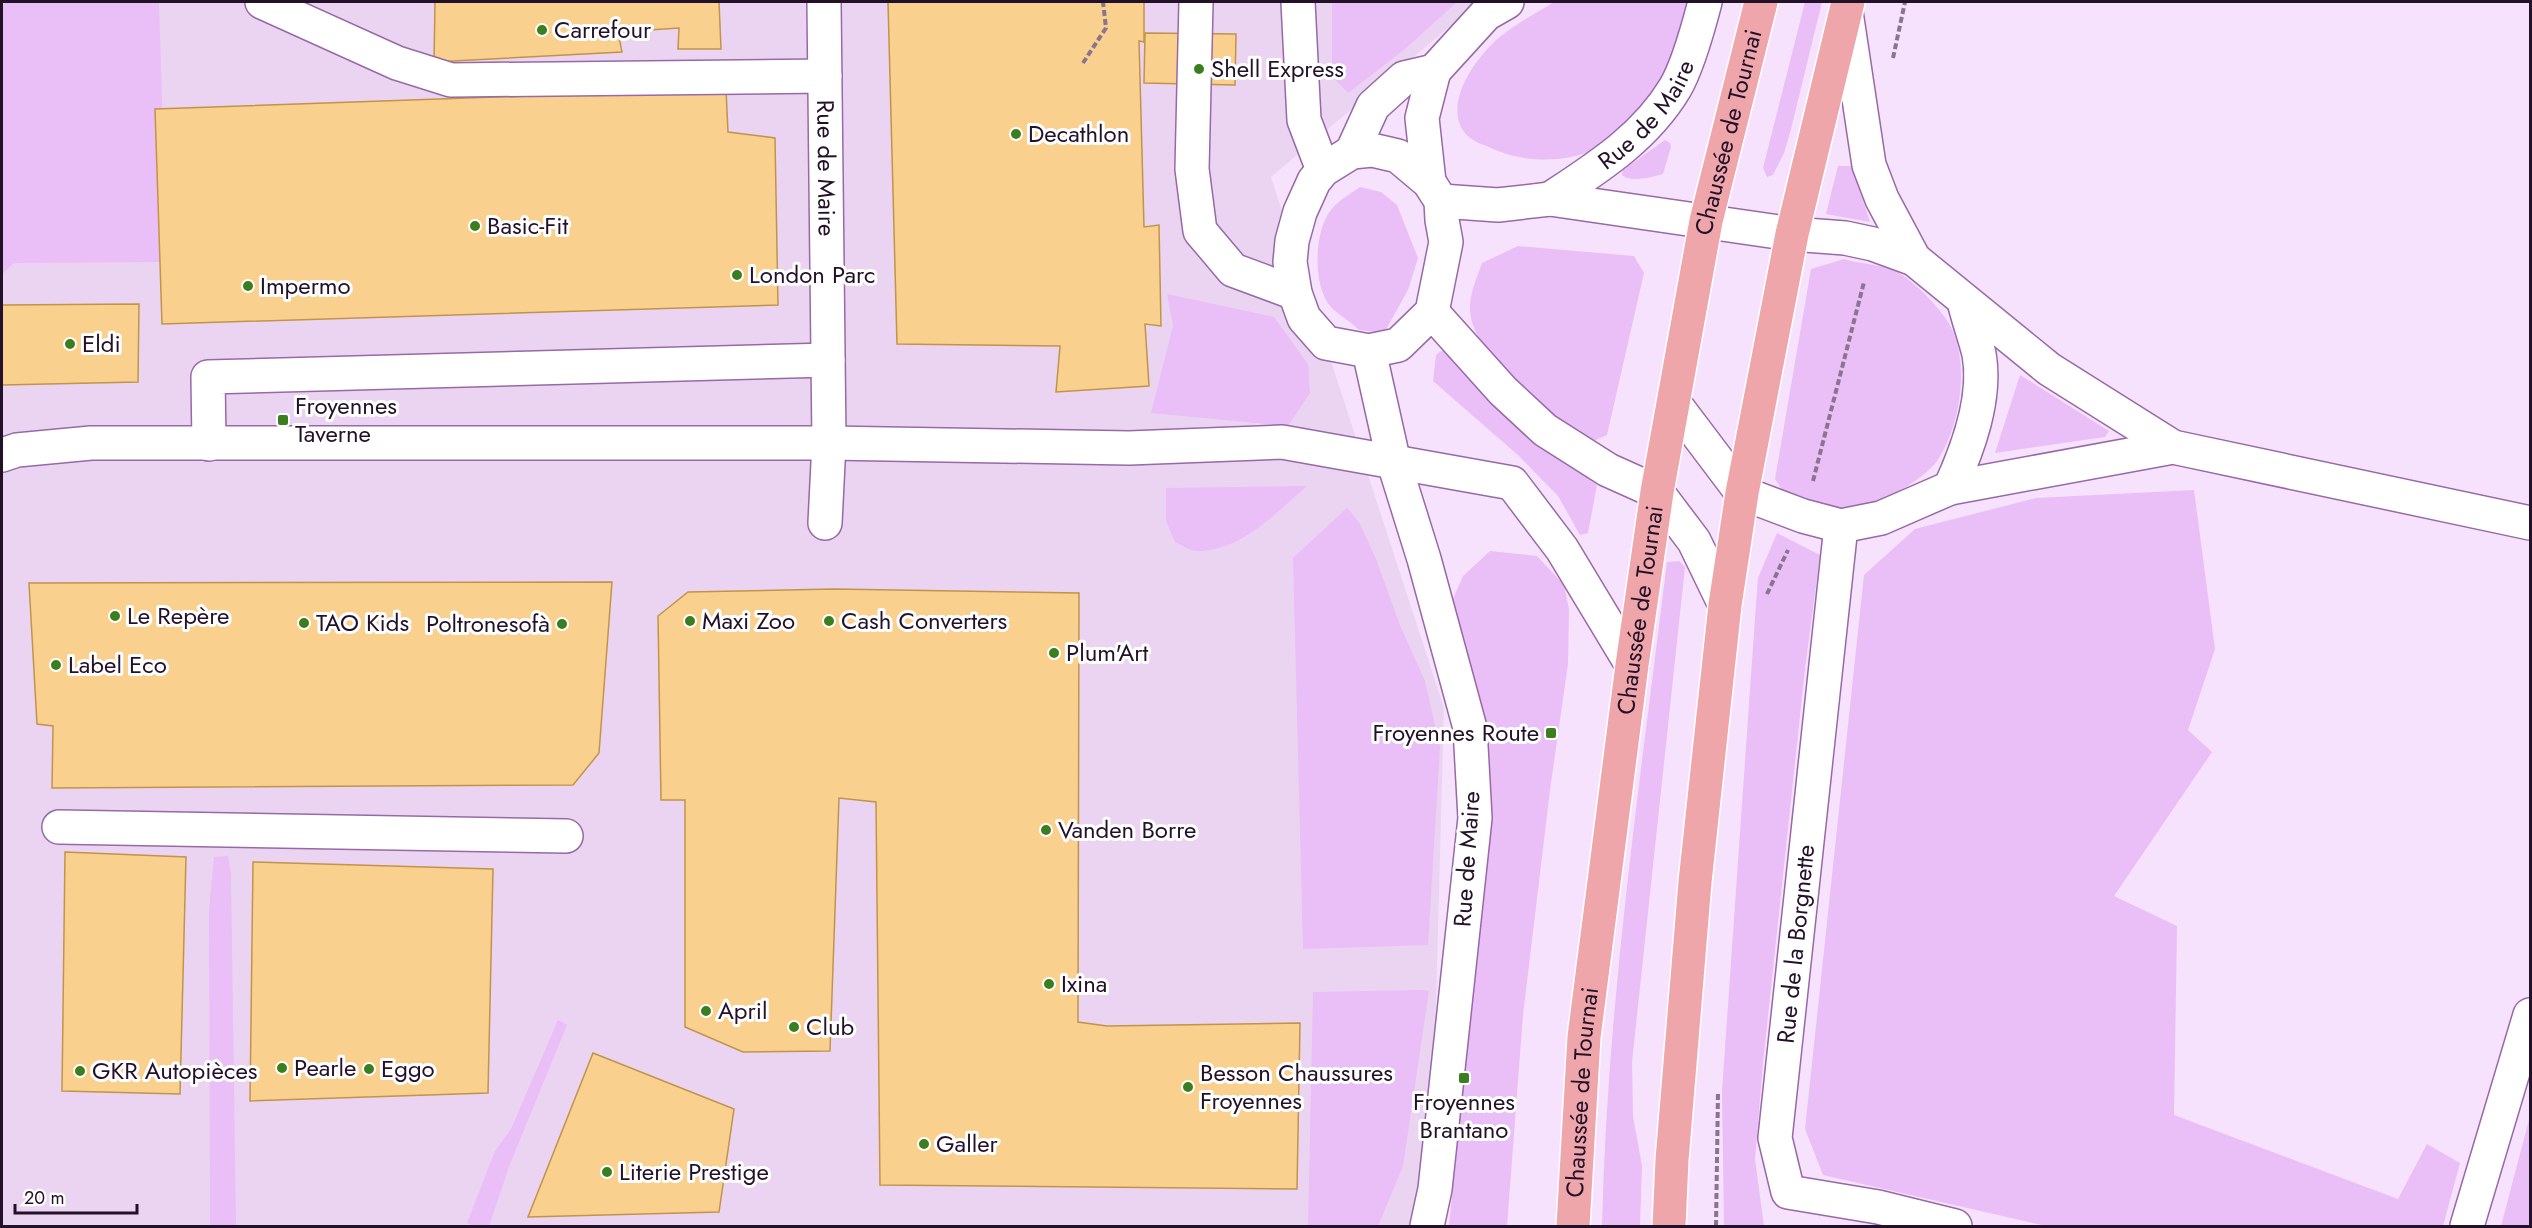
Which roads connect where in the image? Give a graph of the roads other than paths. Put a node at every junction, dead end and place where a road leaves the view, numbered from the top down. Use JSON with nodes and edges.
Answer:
{"nodes":[{"id":1,"x":262,"y":2,"type":"edge"},
{"id":2,"x":824,"y":2,"type":"edge"},
{"id":3,"x":1196,"y":2,"type":"edge"},
{"id":4,"x":1298,"y":2,"type":"edge"},
{"id":5,"x":1507,"y":2,"type":"edge"},
{"id":6,"x":1705,"y":2,"type":"edge"},
{"id":7,"x":1761,"y":2,"type":"edge"},
{"id":8,"x":1847,"y":7,"type":"edge"},
{"id":9,"x":1434,"y":71,"type":"junction"},
{"id":10,"x":825,"y":76,"type":"junction"},
{"id":11,"x":1352,"y":152,"type":"junction"},
{"id":12,"x":1323,"y":170,"type":"junction"},
{"id":13,"x":1435,"y":192,"type":"junction"},
{"id":14,"x":1550,"y":199,"type":"junction"},
{"id":15,"x":1706,"y":221,"type":"junction"},
{"id":16,"x":1792,"y":234,"type":"junction"},
{"id":17,"x":1914,"y":260,"type":"junction"},
{"id":18,"x":1295,"y":293,"type":"junction"},
{"id":19,"x":1964,"y":301,"type":"junction"},
{"id":20,"x":1432,"y":312,"type":"junction"},
{"id":21,"x":1369,"y":351,"type":"junction"},
{"id":22,"x":828,"y":360,"type":"junction"},
{"id":23,"x":1674,"y":404,"type":"junction"},
{"id":24,"x":829,"y":443,"type":"junction"},
{"id":25,"x":209,"y":444,"type":"junction"},
{"id":26,"x":2173,"y":447,"type":"junction"},
{"id":27,"x":2,"y":455,"type":"edge"},
{"id":28,"x":1394,"y":463,"type":"junction"},
{"id":29,"x":1950,"y":488,"type":"junction"},
{"id":30,"x":1657,"y":492,"type":"junction"},
{"id":31,"x":1742,"y":493,"type":"junction"},
{"id":32,"x":825,"y":523,"type":"dead end"},
{"id":33,"x":2530,"y":523,"type":"edge"},
{"id":34,"x":1841,"y":526,"type":"junction"},
{"id":35,"x":1725,"y":605,"type":"junction"},
{"id":36,"x":1632,"y":665,"type":"junction"},
{"id":37,"x":59,"y":827,"type":"dead end"},
{"id":38,"x":566,"y":836,"type":"dead end"},
{"id":39,"x":2530,"y":1015,"type":"edge"},
{"id":40,"x":1427,"y":1227,"type":"edge"},
{"id":41,"x":1573,"y":1227,"type":"edge"},
{"id":42,"x":1669,"y":1227,"type":"edge"},
{"id":43,"x":1955,"y":1227,"type":"edge"},
{"id":44,"x":2466,"y":1227,"type":"edge"}],
"edges":[{"from":1,"to":10,"type":"street"},
{"from":2,"to":10,"type":"street","name":"Rue de Maire"},
{"from":3,"to":18,"type":"street"},
{"from":4,"to":12,"type":"street"},
{"from":5,"to":9,"type":"street"},
{"from":6,"to":14,"type":"street","name":"Rue de Maire"},
{"from":7,"to":15,"type":"main road","name":"Chaussée de Tournai"},
{"from":8,"to":16,"type":"main road"},
{"from":8,"to":17,"type":"street"},
{"from":9,"to":11,"type":"street"},
{"from":9,"to":13,"type":"street"},
{"from":10,"to":22,"type":"street","name":"Rue de Maire"},
{"from":11,"to":12,"type":"street"},
{"from":11,"to":13,"type":"street"},
{"from":12,"to":18,"type":"street"},
{"from":13,"to":14,"type":"street","name":"Rue de Maire"},
{"from":13,"to":20,"type":"street"},
{"from":14,"to":15,"type":"street","name":"Rue de Maire"},
{"from":15,"to":16,"type":"street","name":"Rue de Maire"},
{"from":15,"to":23,"type":"main road","name":"Chaussée de Tournai"},
{"from":16,"to":17,"type":"street","name":"Rue de Maire"},
{"from":16,"to":31,"type":"main road"},
{"from":17,"to":19,"type":"street"},
{"from":18,"to":21,"type":"street"},
{"from":19,"to":26,"type":"street"},
{"from":19,"to":29,"type":"street"},
{"from":20,"to":21,"type":"street"},
{"from":20,"to":30,"type":"street"},
{"from":21,"to":28,"type":"street","name":"Rue de Maire"},
{"from":22,"to":24,"type":"street","name":"Rue de Maire"},
{"from":22,"to":25,"type":"street"},
{"from":23,"to":30,"type":"main road","name":"Chaussée de Tournai"},
{"from":23,"to":31,"type":"street"},
{"from":24,"to":25,"type":"street"},
{"from":24,"to":28,"type":"street"},
{"from":24,"to":32,"type":"street","name":"Rue de Maire"},
{"from":25,"to":27,"type":"street"},
{"from":26,"to":29,"type":"street"},
{"from":26,"to":33,"type":"street"},
{"from":28,"to":36,"type":"street"},
{"from":28,"to":40,"type":"street","name":"Rue de Maire"},
{"from":29,"to":34,"type":"street"},
{"from":30,"to":35,"type":"street"},
{"from":30,"to":36,"type":"main road","name":"Chaussée de Tournai"},
{"from":31,"to":34,"type":"street"},
{"from":31,"to":35,"type":"main road"},
{"from":34,"to":43,"type":"street","name":"Rue de la Borgnette"},
{"from":35,"to":42,"type":"main road"},
{"from":36,"to":41,"type":"main road","name":"Chaussée de Tournai"},
{"from":37,"to":38,"type":"street"},
{"from":39,"to":44,"type":"street"}]}
